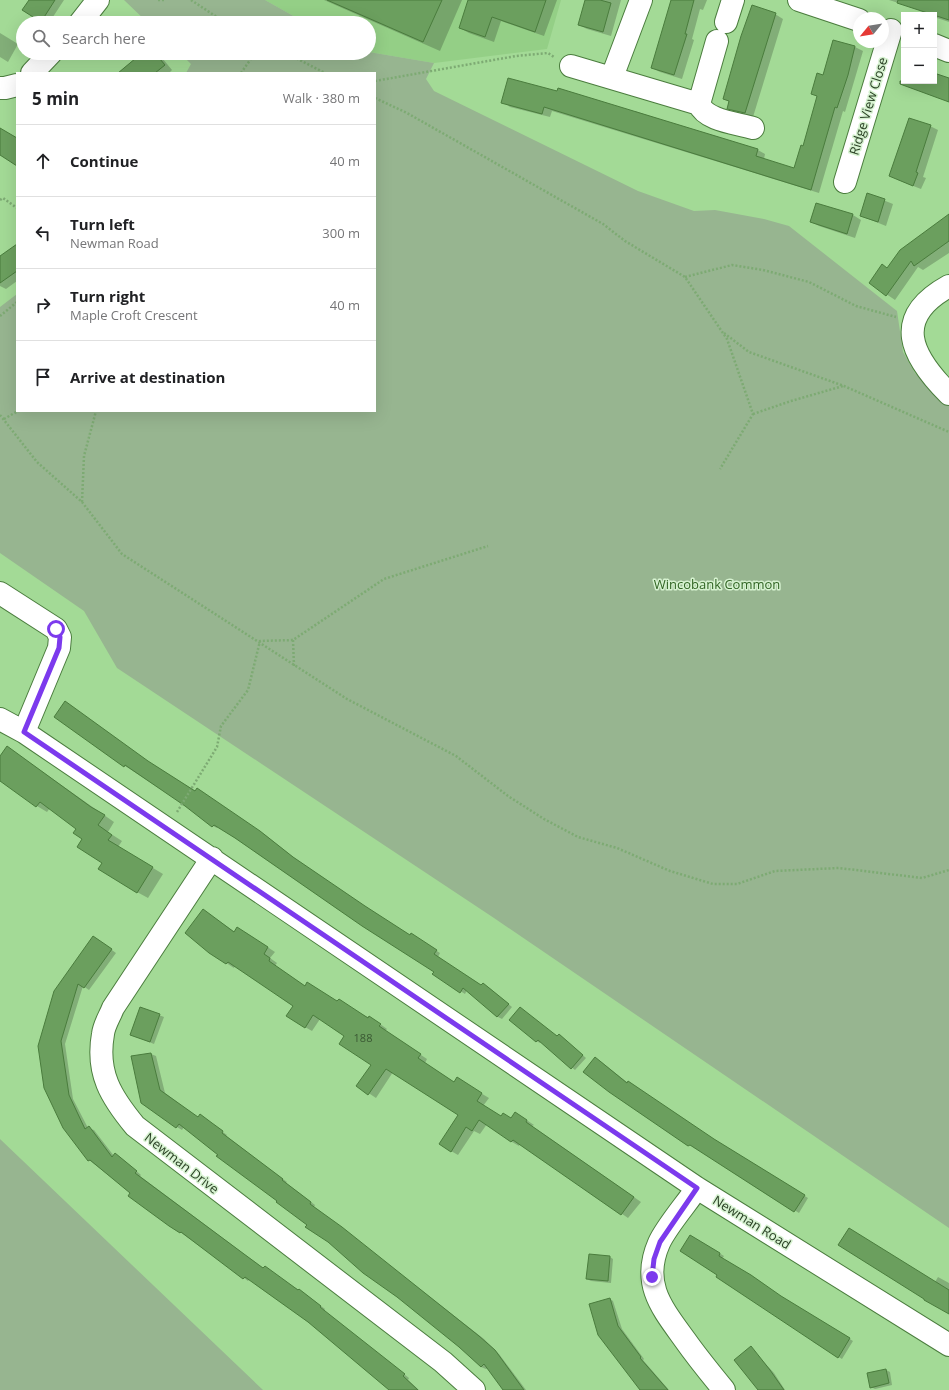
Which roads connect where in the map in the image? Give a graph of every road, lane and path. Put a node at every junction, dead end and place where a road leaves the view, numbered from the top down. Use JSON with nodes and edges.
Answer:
{"nodes":[{"id":1,"x":158,"y":0,"type":"edge"},
{"id":2,"x":165,"y":0,"type":"edge"},
{"id":3,"x":191,"y":0,"type":"edge"},
{"id":4,"x":641,"y":0,"type":"edge"},
{"id":5,"x":733,"y":0,"type":"edge"},
{"id":6,"x":799,"y":0,"type":"edge"},
{"id":7,"x":215,"y":16,"type":"edge"},
{"id":8,"x":853,"y":18,"type":"edge"},
{"id":9,"x":893,"y":31,"type":"edge"},
{"id":10,"x":937,"y":46,"type":"edge"},
{"id":11,"x":949,"y":51,"type":"edge"},
{"id":12,"x":44,"y":60,"type":"edge"},
{"id":13,"x":250,"y":60,"type":"edge"},
{"id":14,"x":300,"y":60,"type":"edge"},
{"id":15,"x":571,"y":66,"type":"joint"},
{"id":16,"x":33,"y":72,"type":"edge"},
{"id":17,"x":242,"y":72,"type":"edge"},
{"id":18,"x":323,"y":72,"type":"edge"},
{"id":19,"x":612,"y":77,"type":"junction"},
{"id":20,"x":376,"y":81,"type":"edge"},
{"id":21,"x":16,"y":85,"type":"edge"},
{"id":22,"x":0,"y":88,"type":"edge"},
{"id":23,"x":376,"y":98,"type":"edge"},
{"id":24,"x":699,"y":104,"type":"junction"},
{"id":25,"x":753,"y":128,"type":"dead end"},
{"id":26,"x":845,"y":182,"type":"dead end"},
{"id":27,"x":0,"y":200,"type":"edge"},
{"id":28,"x":16,"y":207,"type":"edge"},
{"id":29,"x":685,"y":277,"type":"junction"},
{"id":30,"x":949,"y":286,"type":"edge"},
{"id":31,"x":16,"y":303,"type":"edge"},
{"id":32,"x":0,"y":316,"type":"edge"},
{"id":33,"x":913,"y":324,"type":"junction"},
{"id":34,"x":721,"y":330,"type":"junction"},
{"id":35,"x":844,"y":386,"type":"junction"},
{"id":36,"x":949,"y":394,"type":"edge"},
{"id":37,"x":16,"y":412,"type":"edge"},
{"id":38,"x":96,"y":412,"type":"edge"},
{"id":39,"x":753,"y":414,"type":"junction"},
{"id":40,"x":0,"y":415,"type":"edge"},
{"id":41,"x":4,"y":419,"type":"junction"},
{"id":42,"x":949,"y":432,"type":"edge"},
{"id":43,"x":720,"y":469,"type":"dead end"},
{"id":44,"x":82,"y":502,"type":"junction"},
{"id":45,"x":488,"y":546,"type":"dead end"},
{"id":46,"x":0,"y":593,"type":"edge"},
{"id":47,"x":293,"y":640,"type":"junction"},
{"id":48,"x":260,"y":641,"type":"junction"},
{"id":49,"x":294,"y":666,"type":"junction"},
{"id":50,"x":1,"y":722,"type":"edge"},
{"id":51,"x":24,"y":732,"type":"junction"},
{"id":52,"x":167,"y":828,"type":"junction"},
{"id":53,"x":212,"y":858,"type":"junction"},
{"id":54,"x":949,"y":870,"type":"edge"},
{"id":55,"x":697,"y":1188,"type":"junction"},
{"id":56,"x":949,"y":1345,"type":"edge"},
{"id":57,"x":474,"y":1390,"type":"edge"},
{"id":58,"x":724,"y":1390,"type":"edge"}],
"edges":[{"from":1,"to":2,"type":"path"},
{"from":3,"to":7,"type":"path"},
{"from":4,"to":19,"type":"street"},
{"from":5,"to":24,"type":"street"},
{"from":6,"to":8,"type":"street"},
{"from":9,"to":26,"type":"street","name":"Ridge View Close"},
{"from":10,"to":11,"type":"street"},
{"from":12,"to":16,"type":"street"},
{"from":13,"to":17,"type":"path"},
{"from":14,"to":18,"type":"path"},
{"from":15,"to":19,"type":"street"},
{"from":15,"to":20,"type":"path"},
{"from":19,"to":24,"type":"street"},
{"from":21,"to":22,"type":"street"},
{"from":23,"to":29,"type":"path"},
{"from":24,"to":25,"type":"street"},
{"from":27,"to":28,"type":"path"},
{"from":29,"to":33,"type":"path"},
{"from":29,"to":34,"type":"path"},
{"from":30,"to":33,"type":"street"},
{"from":31,"to":32,"type":"path"},
{"from":33,"to":36,"type":"street"},
{"from":34,"to":35,"type":"path"},
{"from":34,"to":39,"type":"path"},
{"from":35,"to":39,"type":"path"},
{"from":35,"to":42,"type":"path"},
{"from":37,"to":41,"type":"path"},
{"from":38,"to":44,"type":"path"},
{"from":39,"to":43,"type":"path"},
{"from":40,"to":41,"type":"path"},
{"from":41,"to":44,"type":"path"},
{"from":44,"to":48,"type":"path"},
{"from":45,"to":47,"type":"path"},
{"from":46,"to":51,"type":"street"},
{"from":47,"to":48,"type":"path"},
{"from":47,"to":49,"type":"path"},
{"from":48,"to":49,"type":"path"},
{"from":48,"to":52,"type":"path"},
{"from":49,"to":54,"type":"path"},
{"from":50,"to":51,"type":"street","name":"Newman Road"},
{"from":51,"to":52,"type":"street","name":"Newman Road"},
{"from":52,"to":53,"type":"street","name":"Newman Road"},
{"from":53,"to":55,"type":"street","name":"Newman Road"},
{"from":53,"to":57,"type":"street","name":"Newman Drive"},
{"from":55,"to":56,"type":"street","name":"Newman Road"},
{"from":55,"to":58,"type":"street"}]}
